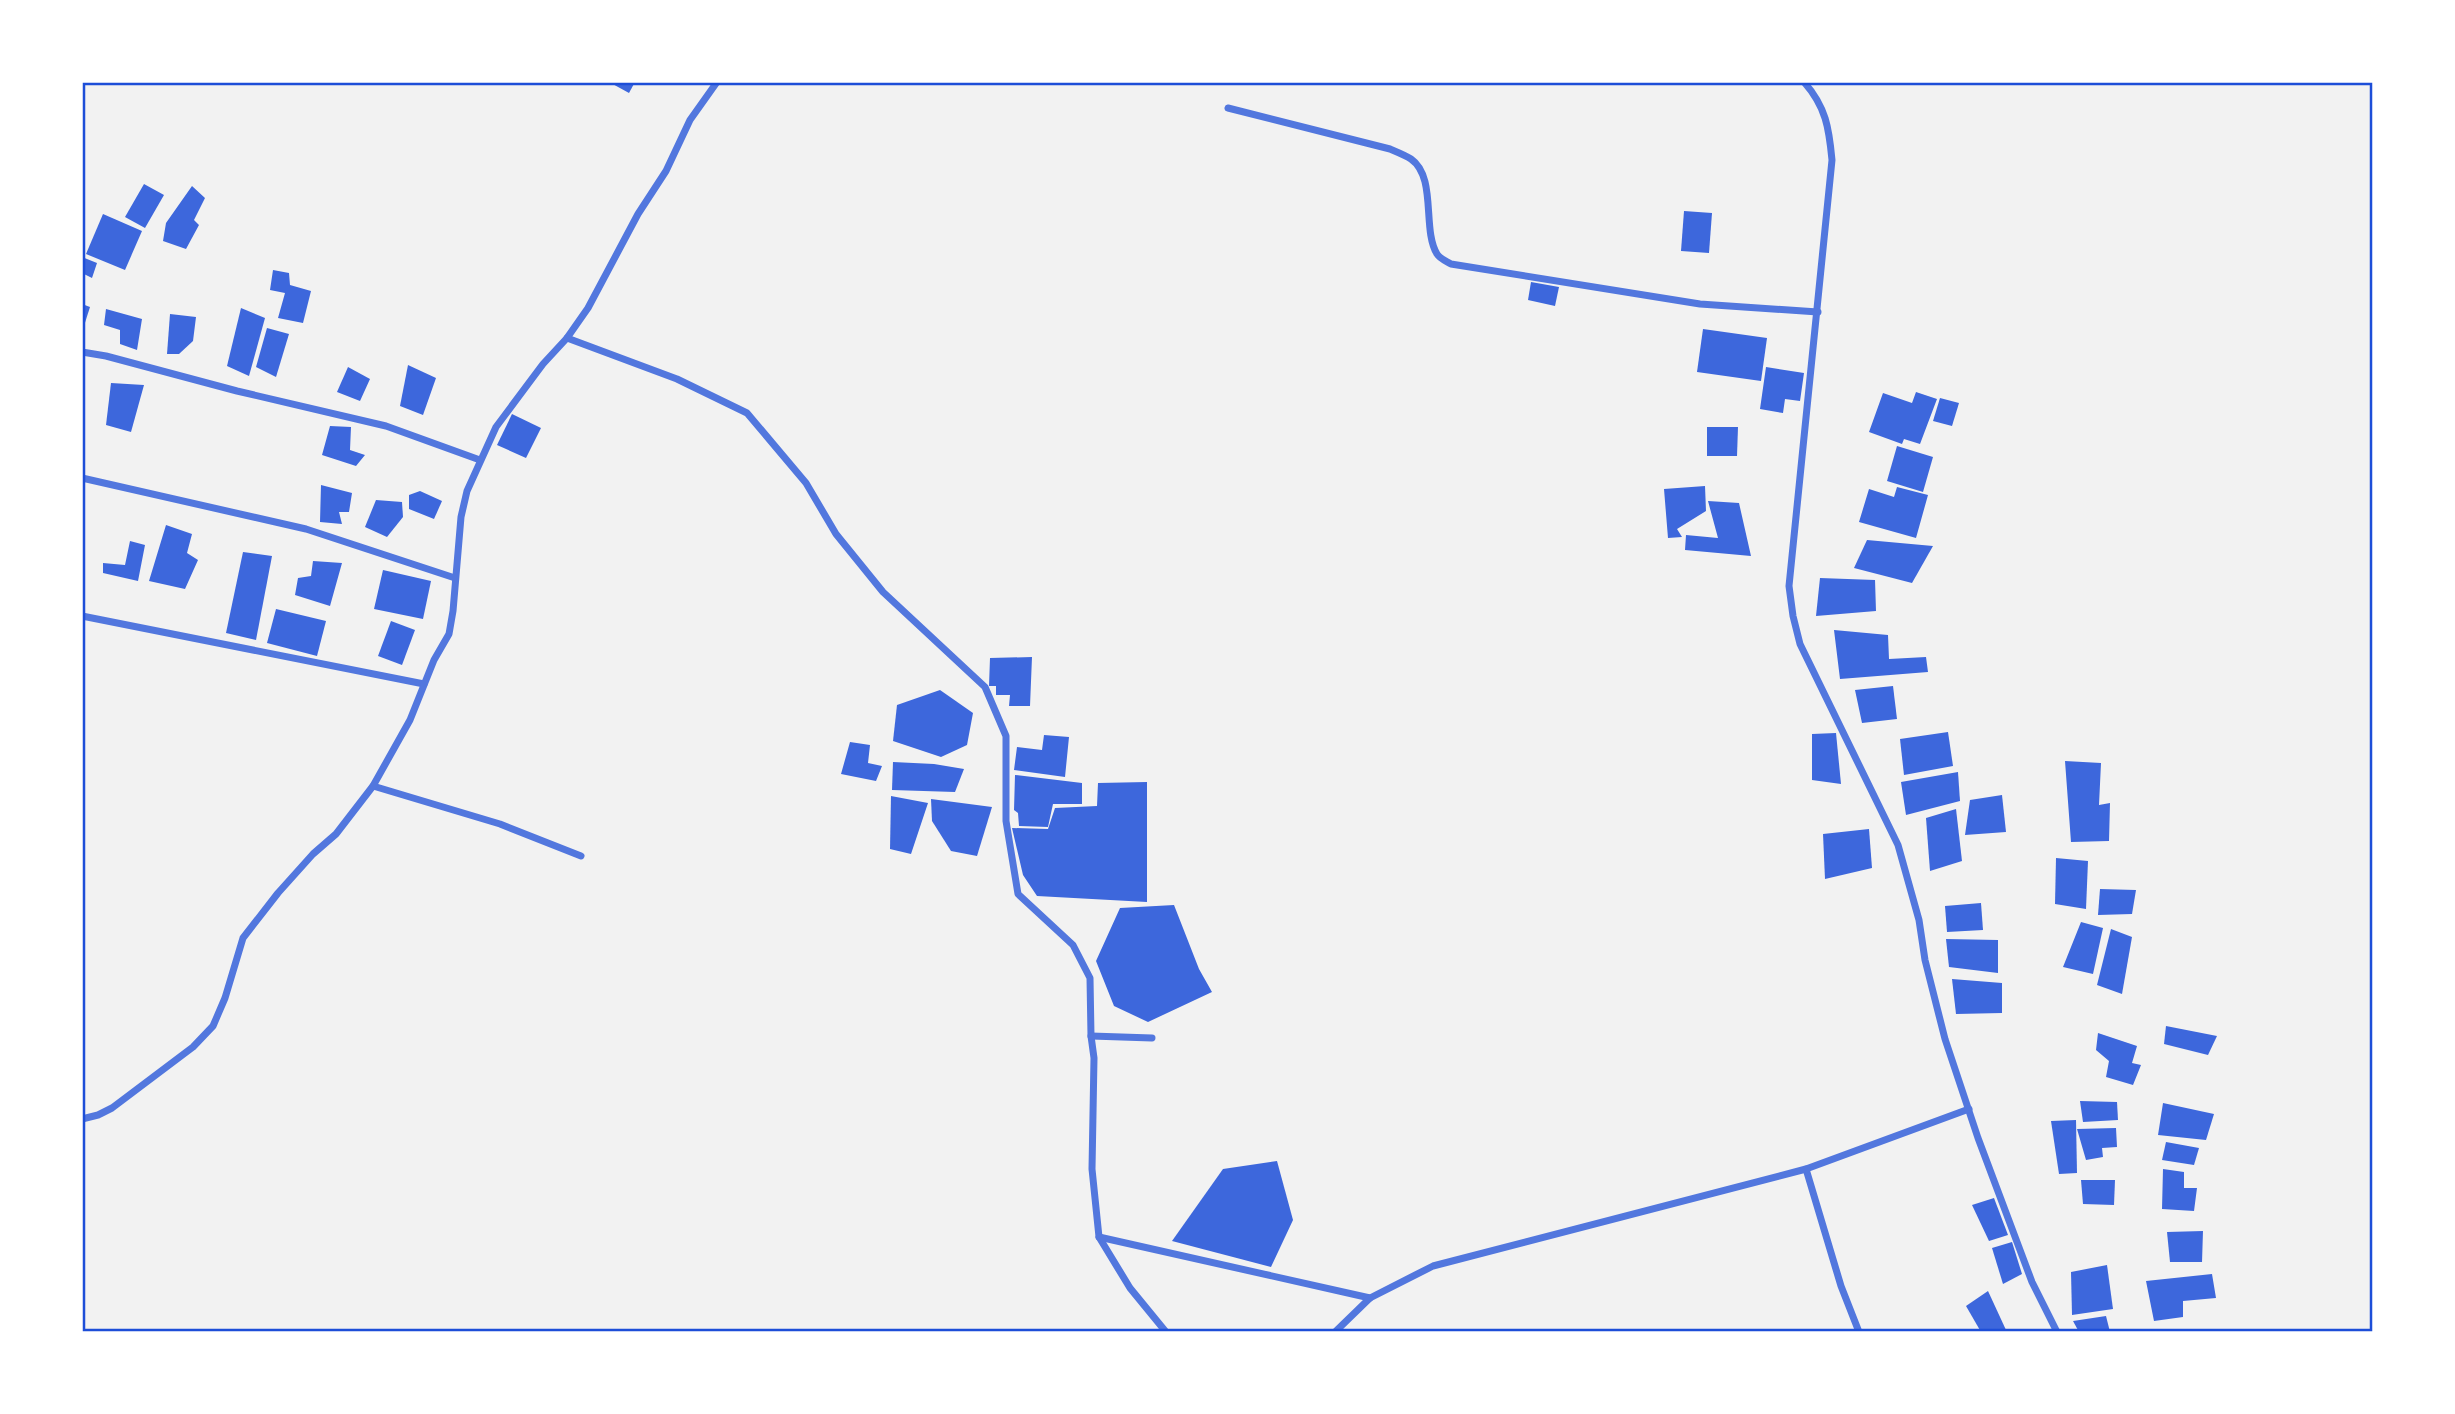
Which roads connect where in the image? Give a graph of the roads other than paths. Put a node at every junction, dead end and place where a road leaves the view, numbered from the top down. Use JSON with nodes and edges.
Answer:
{"nodes":[{"id":1,"x":717,"y":82,"type":"edge"},
{"id":2,"x":1804,"y":82,"type":"edge"},
{"id":3,"x":1228,"y":108,"type":"dead end"},
{"id":4,"x":1818,"y":312,"type":"junction"},
{"id":5,"x":567,"y":338,"type":"junction"},
{"id":6,"x":82,"y":352,"type":"edge"},
{"id":7,"x":480,"y":460,"type":"junction"},
{"id":8,"x":82,"y":478,"type":"edge"},
{"id":9,"x":455,"y":578,"type":"junction"},
{"id":10,"x":82,"y":616,"type":"edge"},
{"id":11,"x":424,"y":684,"type":"junction"},
{"id":12,"x":373,"y":786,"type":"junction"},
{"id":13,"x":581,"y":856,"type":"dead end"},
{"id":14,"x":1091,"y":1037,"type":"junction"},
{"id":15,"x":1152,"y":1038,"type":"dead end"},
{"id":16,"x":1969,"y":1109,"type":"junction"},
{"id":17,"x":82,"y":1119,"type":"edge"},
{"id":18,"x":1806,"y":1169,"type":"junction"},
{"id":19,"x":1099,"y":1237,"type":"junction"},
{"id":20,"x":1370,"y":1298,"type":"junction"},
{"id":21,"x":1166,"y":1332,"type":"edge"},
{"id":22,"x":1335,"y":1332,"type":"edge"},
{"id":23,"x":1859,"y":1332,"type":"edge"},
{"id":24,"x":2057,"y":1332,"type":"edge"}],
"edges":[{"from":1,"to":5,"type":"street"},
{"from":2,"to":4,"type":"street"},
{"from":3,"to":4,"type":"street"},
{"from":4,"to":16,"type":"street"},
{"from":5,"to":7,"type":"street"},
{"from":5,"to":14,"type":"street"},
{"from":6,"to":7,"type":"street"},
{"from":7,"to":9,"type":"street"},
{"from":8,"to":9,"type":"street"},
{"from":9,"to":11,"type":"street"},
{"from":10,"to":11,"type":"street"},
{"from":11,"to":12,"type":"street"},
{"from":12,"to":13,"type":"street"},
{"from":12,"to":17,"type":"street"},
{"from":14,"to":15,"type":"street"},
{"from":14,"to":19,"type":"street"},
{"from":16,"to":18,"type":"street"},
{"from":16,"to":24,"type":"street"},
{"from":18,"to":20,"type":"street"},
{"from":18,"to":23,"type":"street"},
{"from":19,"to":20,"type":"street"},
{"from":19,"to":21,"type":"street"},
{"from":20,"to":22,"type":"street"}]}
